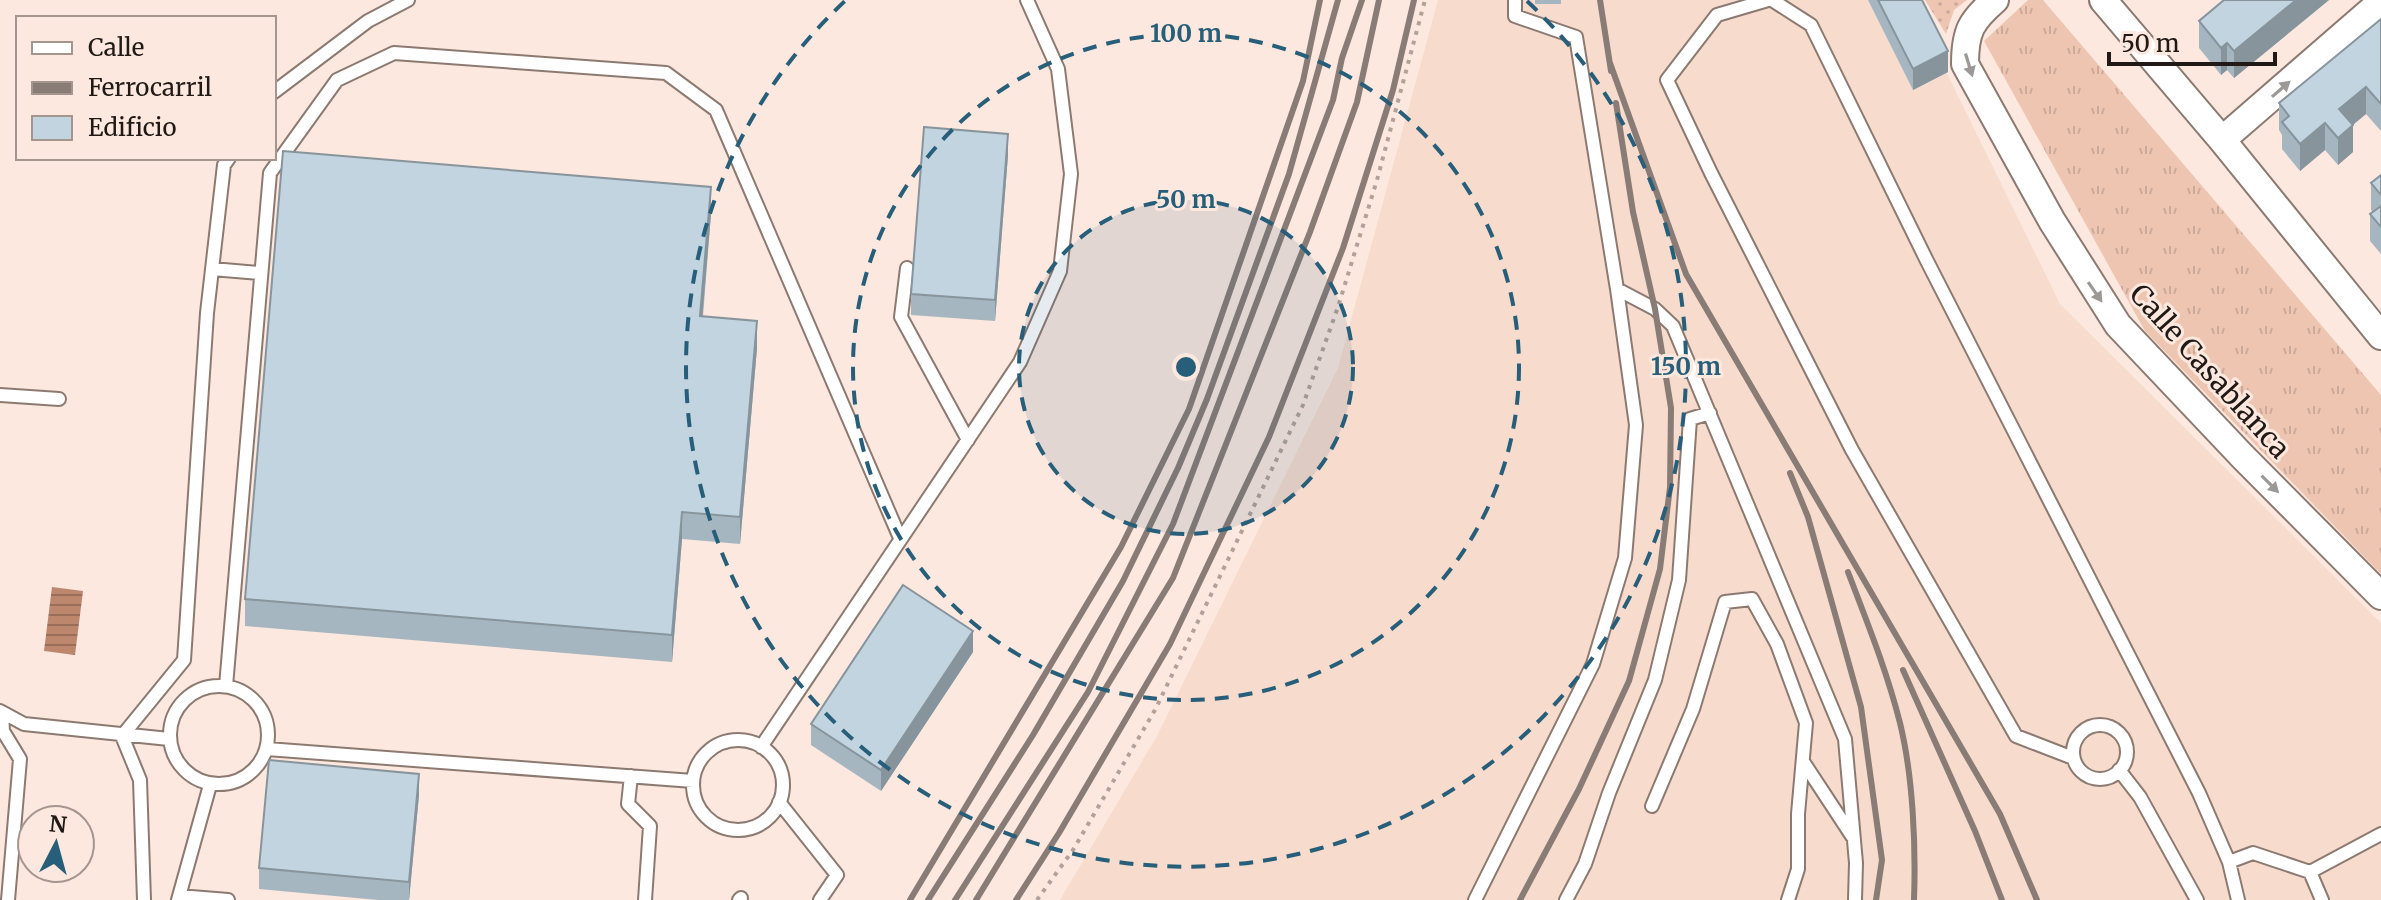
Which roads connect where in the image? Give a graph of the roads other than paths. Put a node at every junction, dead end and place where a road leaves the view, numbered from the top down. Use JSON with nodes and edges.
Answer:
{"nodes":[{"id":1,"x":408,"y":0,"type":"edge"},
{"id":2,"x":1027,"y":0,"type":"edge"},
{"id":3,"x":1515,"y":0,"type":"edge"},
{"id":4,"x":1770,"y":0,"type":"edge"},
{"id":5,"x":1995,"y":0,"type":"edge"},
{"id":6,"x":2103,"y":0,"type":"edge"},
{"id":7,"x":2381,"y":2,"type":"edge"},
{"id":8,"x":276,"y":90,"type":"edge"},
{"id":9,"x":2222,"y":140,"type":"junction"},
{"id":10,"x":228,"y":160,"type":"edge"},
{"id":11,"x":907,"y":268,"type":"dead end"},
{"id":12,"x":212,"y":269,"type":"junction"},
{"id":13,"x":260,"y":273,"type":"junction"},
{"id":14,"x":1617,"y":289,"type":"junction"},
{"id":15,"x":2381,"y":336,"type":"edge"},
{"id":16,"x":0,"y":395,"type":"edge"},
{"id":17,"x":59,"y":399,"type":"dead end"},
{"id":18,"x":1710,"y":413,"type":"junction"},
{"id":19,"x":968,"y":440,"type":"junction"},
{"id":20,"x":900,"y":538,"type":"junction"},
{"id":21,"x":2381,"y":596,"type":"edge"},
{"id":22,"x":226,"y":686,"type":"junction"},
{"id":23,"x":1,"y":712,"type":"edge"},
{"id":24,"x":122,"y":736,"type":"junction"},
{"id":25,"x":169,"y":739,"type":"junction"},
{"id":26,"x":761,"y":747,"type":"junction"},
{"id":27,"x":267,"y":749,"type":"junction"},
{"id":28,"x":2073,"y":758,"type":"junction"},
{"id":29,"x":1804,"y":763,"type":"junction"},
{"id":30,"x":2119,"y":770,"type":"junction"},
{"id":31,"x":631,"y":776,"type":"junction"},
{"id":32,"x":693,"y":781,"type":"junction"},
{"id":33,"x":210,"y":785,"type":"junction"},
{"id":34,"x":779,"y":802,"type":"junction"},
{"id":35,"x":1652,"y":806,"type":"dead end"},
{"id":36,"x":2381,"y":834,"type":"edge"},
{"id":37,"x":1854,"y":838,"type":"junction"},
{"id":38,"x":2229,"y":862,"type":"junction"},
{"id":39,"x":2310,"y":872,"type":"junction"},
{"id":40,"x":179,"y":898,"type":"edge"},
{"id":41,"x":8,"y":900,"type":"edge"},
{"id":42,"x":144,"y":900,"type":"edge"},
{"id":43,"x":228,"y":900,"type":"edge"},
{"id":44,"x":645,"y":900,"type":"edge"},
{"id":45,"x":820,"y":900,"type":"edge"},
{"id":46,"x":1475,"y":900,"type":"edge"},
{"id":47,"x":1566,"y":900,"type":"edge"},
{"id":48,"x":1788,"y":900,"type":"edge"},
{"id":49,"x":1855,"y":900,"type":"edge"},
{"id":50,"x":2197,"y":900,"type":"edge"},
{"id":51,"x":2238,"y":900,"type":"edge"},
{"id":52,"x":2322,"y":900,"type":"edge"}],
"edges":[{"from":1,"to":8,"type":"lane"},
{"from":2,"to":19,"type":"lane"},
{"from":3,"to":14,"type":"lane"},
{"from":4,"to":28,"type":"lane"},
{"from":4,"to":38,"type":"lane"},
{"from":5,"to":21,"type":"street","name":"Calle Casablanca","one_way":true},
{"from":6,"to":9,"type":"street"},
{"from":9,"to":7,"type":"street","one_way":true},
{"from":9,"to":15,"type":"street"},
{"from":10,"to":12,"type":"lane"},
{"from":11,"to":19,"type":"lane"},
{"from":12,"to":13,"type":"lane"},
{"from":12,"to":24,"type":"lane"},
{"from":13,"to":20,"type":"lane"},
{"from":13,"to":22,"type":"lane"},
{"from":14,"to":18,"type":"lane"},
{"from":14,"to":46,"type":"lane"},
{"from":16,"to":17,"type":"lane"},
{"from":18,"to":37,"type":"lane"},
{"from":18,"to":47,"type":"lane"},
{"from":19,"to":20,"type":"lane"},
{"from":20,"to":26,"type":"lane"},
{"from":22,"to":25,"type":"lane"},
{"from":22,"to":27,"type":"lane"},
{"from":23,"to":24,"type":"lane"},
{"from":23,"to":41,"type":"lane"},
{"from":24,"to":25,"type":"lane"},
{"from":24,"to":42,"type":"lane"},
{"from":25,"to":33,"type":"lane"},
{"from":26,"to":32,"type":"lane"},
{"from":26,"to":34,"type":"lane"},
{"from":27,"to":31,"type":"lane"},
{"from":27,"to":33,"type":"lane"},
{"from":28,"to":30,"type":"lane"},
{"from":28,"to":30,"type":"lane"},
{"from":29,"to":35,"type":"lane"},
{"from":29,"to":37,"type":"lane"},
{"from":29,"to":48,"type":"lane"},
{"from":30,"to":50,"type":"lane"},
{"from":31,"to":32,"type":"lane"},
{"from":31,"to":44,"type":"lane"},
{"from":32,"to":34,"type":"lane"},
{"from":33,"to":40,"type":"lane"},
{"from":34,"to":45,"type":"lane"},
{"from":36,"to":39,"type":"lane"},
{"from":37,"to":49,"type":"lane"},
{"from":38,"to":39,"type":"lane"},
{"from":38,"to":51,"type":"lane"},
{"from":39,"to":52,"type":"lane"},
{"from":40,"to":43,"type":"lane"}]}
